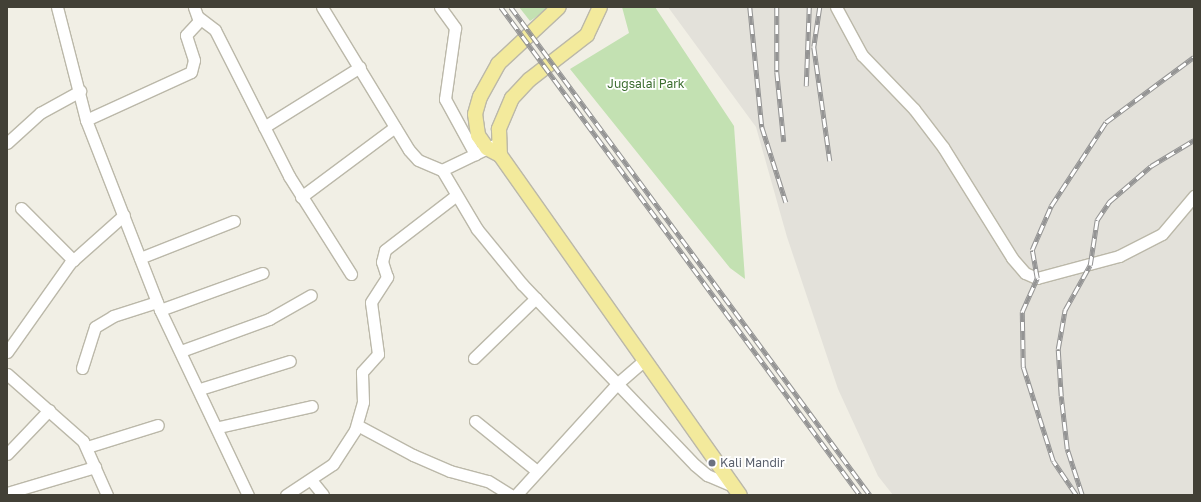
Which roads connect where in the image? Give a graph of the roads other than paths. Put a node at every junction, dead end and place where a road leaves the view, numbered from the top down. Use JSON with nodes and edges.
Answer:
{"nodes":[{"id":1,"x":57,"y":7,"type":"edge"},
{"id":2,"x":322,"y":7,"type":"edge"},
{"id":3,"x":440,"y":7,"type":"edge"},
{"id":4,"x":559,"y":7,"type":"edge"},
{"id":5,"x":836,"y":7,"type":"edge"},
{"id":6,"x":597,"y":8,"type":"edge"},
{"id":7,"x":196,"y":12,"type":"edge"},
{"id":8,"x":360,"y":67,"type":"junction"},
{"id":9,"x":80,"y":91,"type":"junction"},
{"id":10,"x":86,"y":120,"type":"junction"},
{"id":11,"x":264,"y":127,"type":"junction"},
{"id":12,"x":395,"y":127,"type":"junction"},
{"id":13,"x":7,"y":143,"type":"edge"},
{"id":14,"x":490,"y":150,"type":"junction"},
{"id":15,"x":442,"y":170,"type":"junction"},
{"id":16,"x":454,"y":196,"type":"junction"},
{"id":17,"x":1194,"y":196,"type":"edge"},
{"id":18,"x":301,"y":197,"type":"junction"},
{"id":19,"x":21,"y":208,"type":"dead end"},
{"id":20,"x":124,"y":215,"type":"junction"},
{"id":21,"x":234,"y":220,"type":"dead end"},
{"id":22,"x":140,"y":258,"type":"junction"},
{"id":23,"x":73,"y":260,"type":"junction"},
{"id":24,"x":262,"y":273,"type":"dead end"},
{"id":25,"x":351,"y":274,"type":"dead end"},
{"id":26,"x":311,"y":295,"type":"dead end"},
{"id":27,"x":536,"y":298,"type":"junction"},
{"id":28,"x":159,"y":306,"type":"junction"},
{"id":29,"x":181,"y":351,"type":"junction"},
{"id":30,"x":7,"y":352,"type":"edge"},
{"id":31,"x":474,"y":358,"type":"dead end"},
{"id":32,"x":644,"y":360,"type":"junction"},
{"id":33,"x":290,"y":361,"type":"dead end"},
{"id":34,"x":82,"y":368,"type":"dead end"},
{"id":35,"x":7,"y":374,"type":"edge"},
{"id":36,"x":618,"y":383,"type":"junction"},
{"id":37,"x":200,"y":389,"type":"junction"},
{"id":38,"x":312,"y":406,"type":"dead end"},
{"id":39,"x":49,"y":410,"type":"junction"},
{"id":40,"x":475,"y":421,"type":"dead end"},
{"id":41,"x":158,"y":425,"type":"dead end"},
{"id":42,"x":357,"y":425,"type":"junction"},
{"id":43,"x":219,"y":427,"type":"junction"},
{"id":44,"x":87,"y":447,"type":"junction"},
{"id":45,"x":7,"y":454,"type":"edge"},
{"id":46,"x":95,"y":467,"type":"junction"},
{"id":47,"x":537,"y":471,"type":"junction"},
{"id":48,"x":311,"y":480,"type":"junction"},
{"id":49,"x":738,"y":491,"type":"edge"},
{"id":50,"x":7,"y":493,"type":"edge"},
{"id":51,"x":21,"y":493,"type":"edge"},
{"id":52,"x":107,"y":495,"type":"edge"},
{"id":53,"x":248,"y":495,"type":"edge"},
{"id":54,"x":286,"y":495,"type":"edge"},
{"id":55,"x":323,"y":495,"type":"edge"},
{"id":56,"x":510,"y":495,"type":"edge"},
{"id":57,"x":516,"y":495,"type":"edge"}],
"edges":[{"from":1,"to":9,"type":"street"},
{"from":2,"to":8,"type":"street"},
{"from":3,"to":14,"type":"street"},
{"from":4,"to":14,"type":"main road"},
{"from":5,"to":17,"type":"street"},
{"from":6,"to":14,"type":"main road"},
{"from":7,"to":10,"type":"street"},
{"from":7,"to":11,"type":"street"},
{"from":8,"to":11,"type":"street"},
{"from":8,"to":12,"type":"street"},
{"from":9,"to":10,"type":"street"},
{"from":9,"to":13,"type":"street"},
{"from":10,"to":20,"type":"street"},
{"from":11,"to":18,"type":"street"},
{"from":12,"to":15,"type":"street"},
{"from":12,"to":18,"type":"street"},
{"from":14,"to":15,"type":"street"},
{"from":14,"to":32,"type":"main road"},
{"from":15,"to":16,"type":"street"},
{"from":16,"to":27,"type":"street"},
{"from":16,"to":42,"type":"street"},
{"from":18,"to":25,"type":"street"},
{"from":19,"to":23,"type":"street"},
{"from":20,"to":22,"type":"street"},
{"from":20,"to":23,"type":"street"},
{"from":21,"to":22,"type":"street"},
{"from":22,"to":28,"type":"street"},
{"from":23,"to":30,"type":"street"},
{"from":24,"to":28,"type":"street"},
{"from":26,"to":29,"type":"street"},
{"from":27,"to":31,"type":"street"},
{"from":27,"to":36,"type":"street"},
{"from":28,"to":29,"type":"street"},
{"from":28,"to":34,"type":"street"},
{"from":29,"to":37,"type":"street"},
{"from":32,"to":36,"type":"street"},
{"from":32,"to":49,"type":"main road"},
{"from":33,"to":37,"type":"street"},
{"from":35,"to":39,"type":"street"},
{"from":36,"to":47,"type":"street"},
{"from":36,"to":49,"type":"street"},
{"from":37,"to":43,"type":"street"},
{"from":38,"to":43,"type":"street"},
{"from":39,"to":44,"type":"street"},
{"from":39,"to":45,"type":"street"},
{"from":40,"to":47,"type":"street"},
{"from":41,"to":44,"type":"street"},
{"from":42,"to":48,"type":"street"},
{"from":42,"to":56,"type":"street"},
{"from":43,"to":53,"type":"street"},
{"from":44,"to":46,"type":"street"},
{"from":46,"to":51,"type":"street"},
{"from":46,"to":52,"type":"street"},
{"from":47,"to":57,"type":"street"},
{"from":48,"to":54,"type":"street"},
{"from":48,"to":55,"type":"street"},
{"from":50,"to":51,"type":"street"}]}
